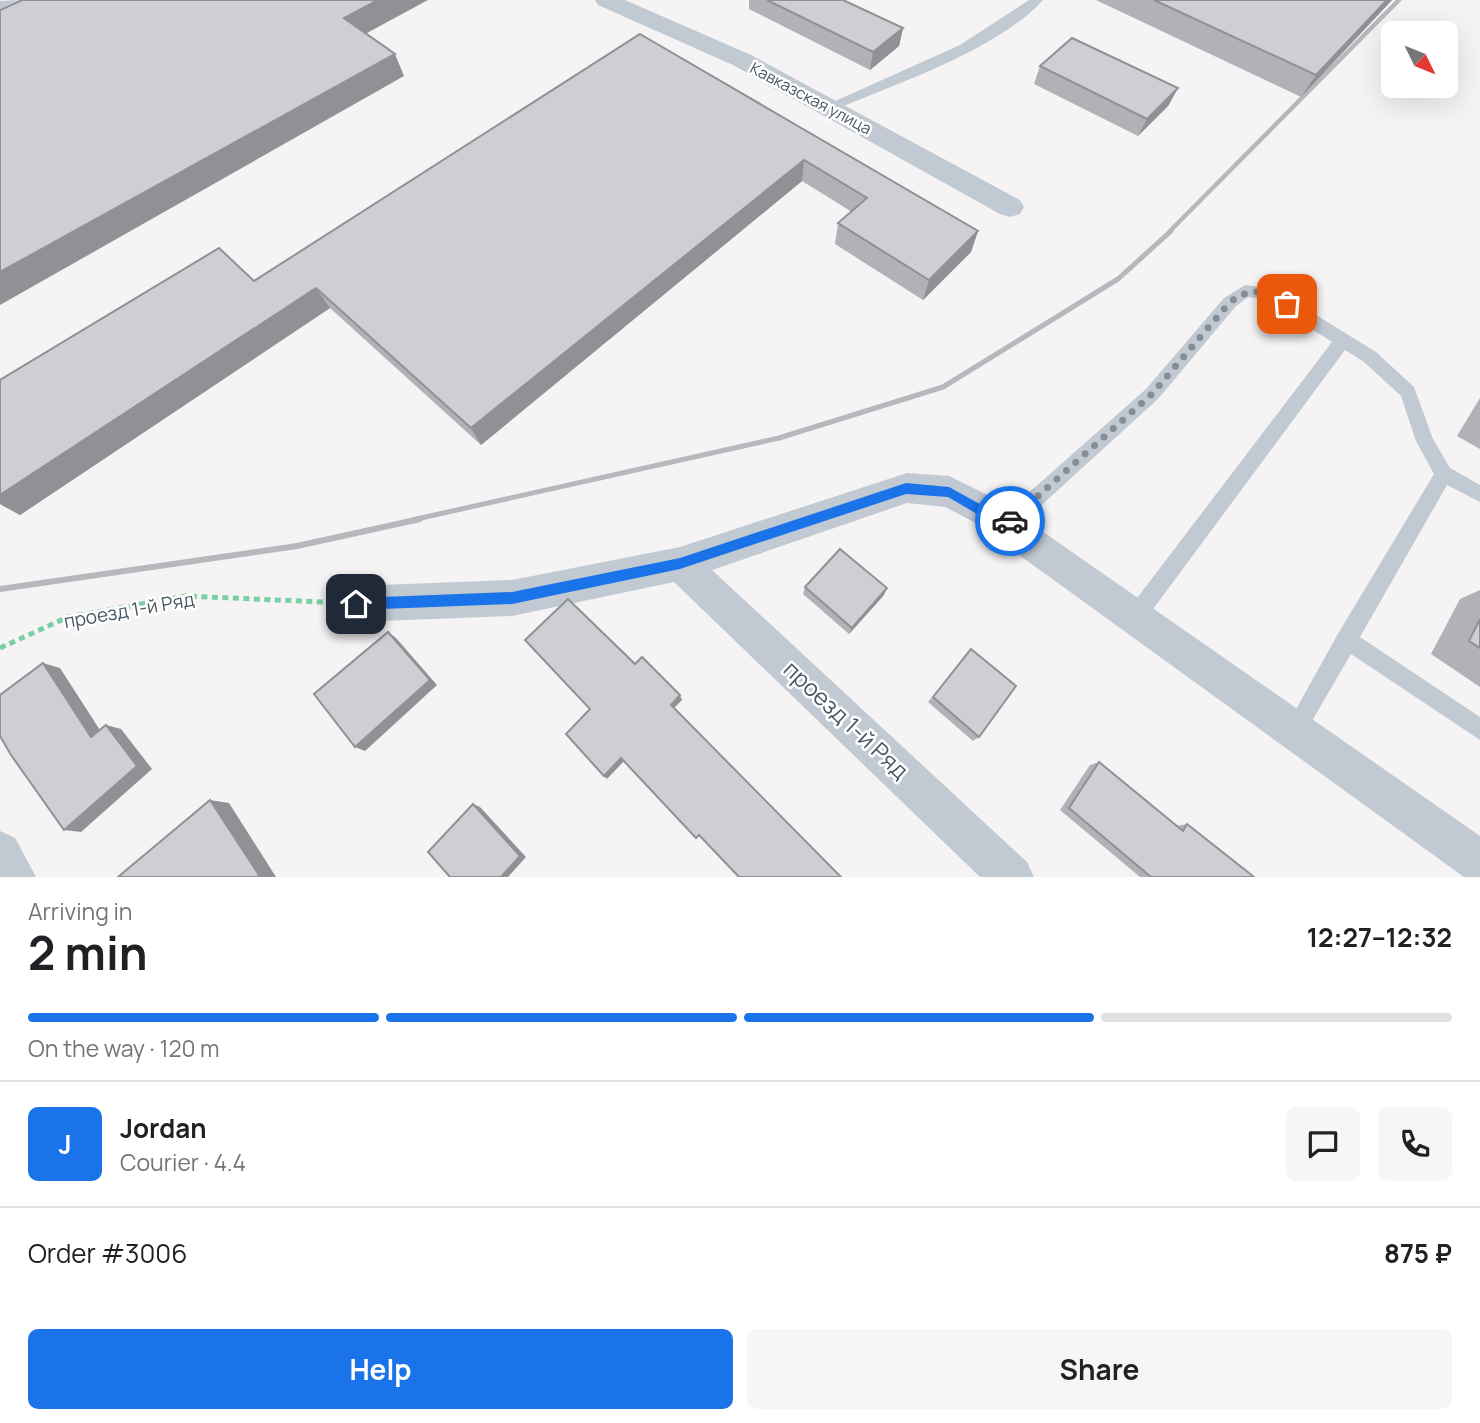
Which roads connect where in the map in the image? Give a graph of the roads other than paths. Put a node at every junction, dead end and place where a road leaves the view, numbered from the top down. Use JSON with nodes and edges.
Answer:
{"nodes":[{"id":1,"x":11,"y":0,"type":"edge"},
{"id":2,"x":1037,"y":0,"type":"edge"},
{"id":3,"x":614,"y":1,"type":"edge"},
{"id":4,"x":0,"y":5,"type":"edge"},
{"id":5,"x":829,"y":107,"type":"junction"},
{"id":6,"x":1010,"y":207,"type":"dead end"},
{"id":7,"x":1343,"y":340,"type":"junction"},
{"id":8,"x":1444,"y":474,"type":"junction"},
{"id":9,"x":1480,"y":494,"type":"edge"},
{"id":10,"x":995,"y":518,"type":"junction"},
{"id":11,"x":680,"y":564,"type":"junction"},
{"id":12,"x":356,"y":604,"type":"road end"},
{"id":13,"x":1135,"y":617,"type":"junction"},
{"id":14,"x":1346,"y":639,"type":"junction"},
{"id":15,"x":1480,"y":729,"type":"edge"},
{"id":16,"x":1295,"y":731,"type":"junction"},
{"id":17,"x":0,"y":853,"type":"edge"},
{"id":18,"x":1480,"y":862,"type":"edge"},
{"id":19,"x":14,"y":877,"type":"edge"},
{"id":20,"x":1012,"y":877,"type":"edge"}],
"edges":[{"from":1,"to":4,"type":"lane"},
{"from":2,"to":5,"type":"lane"},
{"from":3,"to":5,"type":"street","name":"Кавказская улица"},
{"from":5,"to":6,"type":"street","name":"Кавказская улица"},
{"from":7,"to":8,"type":"lane"},
{"from":7,"to":10,"type":"lane"},
{"from":7,"to":13,"type":"lane"},
{"from":8,"to":9,"type":"lane"},
{"from":8,"to":14,"type":"lane"},
{"from":10,"to":11,"type":"street"},
{"from":10,"to":13,"type":"street"},
{"from":11,"to":12,"type":"street"},
{"from":11,"to":20,"type":"street","name":"проезд 1-й Ряд"},
{"from":13,"to":16,"type":"street"},
{"from":14,"to":15,"type":"lane"},
{"from":14,"to":16,"type":"lane"},
{"from":16,"to":18,"type":"street"},
{"from":17,"to":19,"type":"street"}]}
